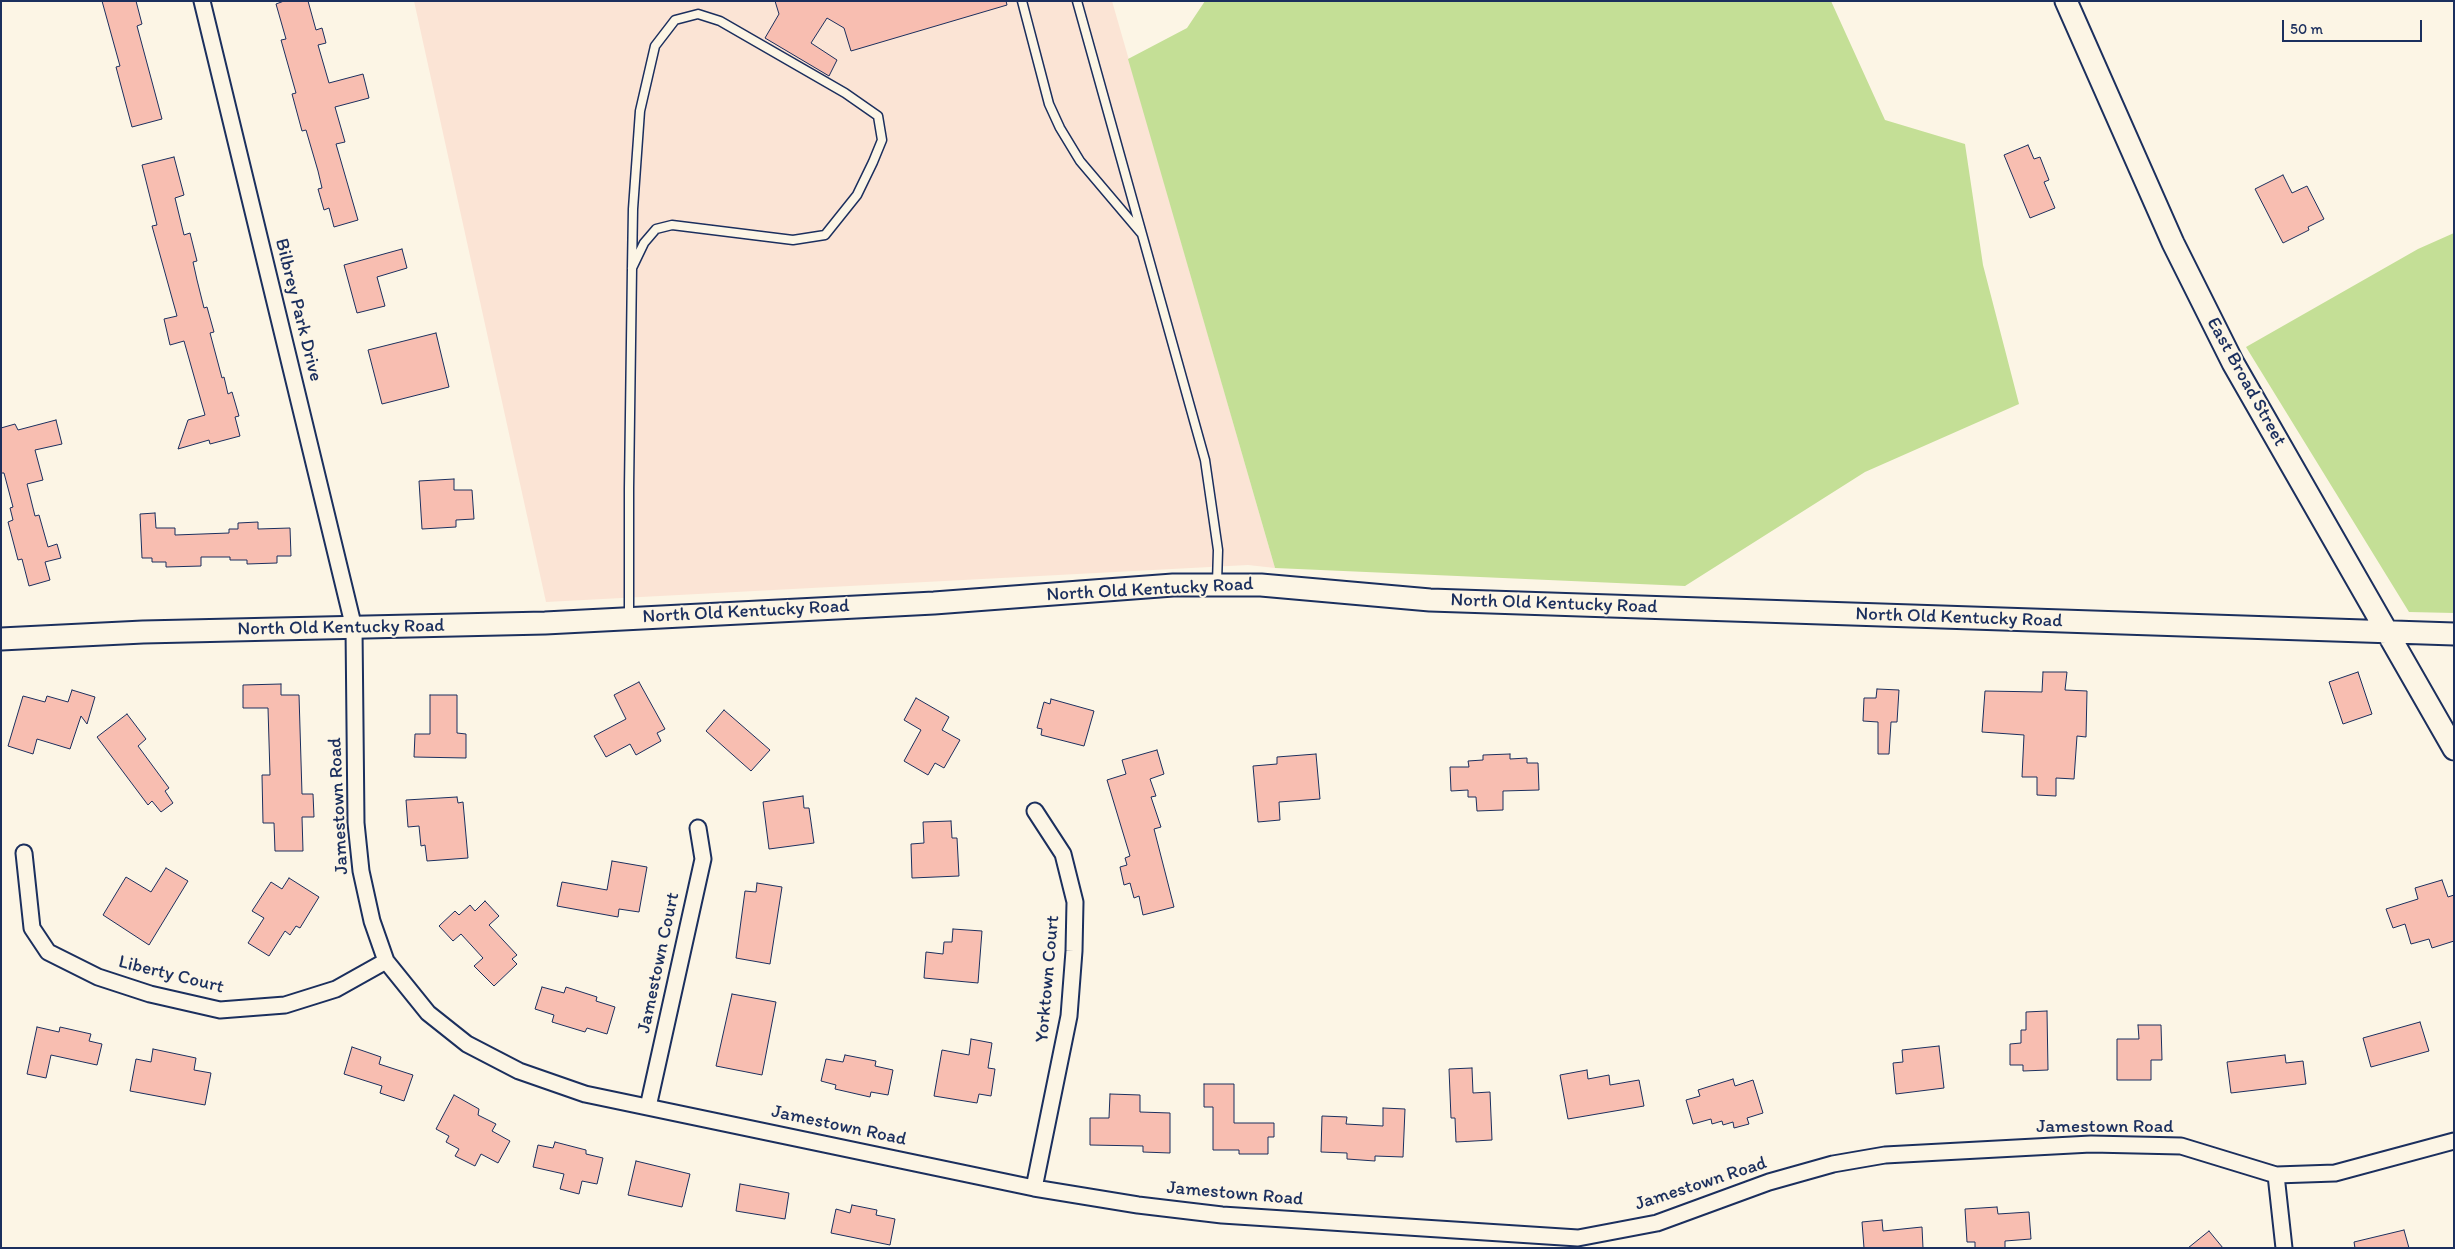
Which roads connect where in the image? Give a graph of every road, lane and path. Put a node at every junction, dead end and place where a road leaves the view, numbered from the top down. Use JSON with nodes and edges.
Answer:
{"nodes":[{"id":1,"x":202,"y":1,"type":"edge"},
{"id":2,"x":1022,"y":1,"type":"edge"},
{"id":3,"x":1077,"y":1,"type":"edge"},
{"id":4,"x":2066,"y":1,"type":"edge"},
{"id":5,"x":1142,"y":235,"type":"junction"},
{"id":6,"x":632,"y":268,"type":"junction"},
{"id":7,"x":1217,"y":585,"type":"junction"},
{"id":8,"x":628,"y":618,"type":"junction"},
{"id":9,"x":354,"y":628,"type":"junction"},
{"id":10,"x":2389,"y":633,"type":"junction"},
{"id":11,"x":2454,"y":634,"type":"edge"},
{"id":12,"x":1,"y":639,"type":"edge"},
{"id":13,"x":2454,"y":749,"type":"edge"},
{"id":14,"x":1034,"y":811,"type":"dead end"},
{"id":15,"x":698,"y":828,"type":"dead end"},
{"id":16,"x":24,"y":853,"type":"dead end"},
{"id":17,"x":386,"y":961,"type":"junction"},
{"id":18,"x":648,"y":1107,"type":"junction"},
{"id":19,"x":2454,"y":1141,"type":"edge"},
{"id":20,"x":2276,"y":1175,"type":"junction"},
{"id":21,"x":1034,"y":1188,"type":"junction"},
{"id":22,"x":1578,"y":1243,"type":"edge"},
{"id":23,"x":2284,"y":1248,"type":"edge"}],
"edges":[{"from":1,"to":9,"type":"street","name":"Bilbrey Park Drive"},
{"from":2,"to":5,"type":"lane"},
{"from":3,"to":5,"type":"lane"},
{"from":4,"to":10,"type":"street","name":"East Broad Street"},
{"from":5,"to":7,"type":"lane"},
{"from":6,"to":6,"type":"lane"},
{"from":6,"to":8,"type":"lane"},
{"from":7,"to":8,"type":"street","name":"North Old Kentucky Road"},
{"from":7,"to":10,"type":"street","name":"North Old Kentucky Road"},
{"from":8,"to":9,"type":"street","name":"North Old Kentucky Road"},
{"from":9,"to":12,"type":"street","name":"North Old Kentucky Road"},
{"from":9,"to":17,"type":"street","name":"Jamestown Road"},
{"from":10,"to":11,"type":"street","name":"North Old Kentucky Road"},
{"from":10,"to":13,"type":"street","name":"East Broad Street"},
{"from":14,"to":21,"type":"street","name":"Yorktown Court"},
{"from":15,"to":18,"type":"street","name":"Jamestown Court"},
{"from":16,"to":17,"type":"street","name":"Liberty Court"},
{"from":17,"to":18,"type":"street","name":"Jamestown Road"},
{"from":18,"to":21,"type":"street","name":"Jamestown Road"},
{"from":19,"to":20,"type":"street","name":"Jamestown Road"},
{"from":20,"to":22,"type":"street","name":"Jamestown Road"},
{"from":20,"to":23,"type":"street"},
{"from":21,"to":22,"type":"street","name":"Jamestown Road"}]}
